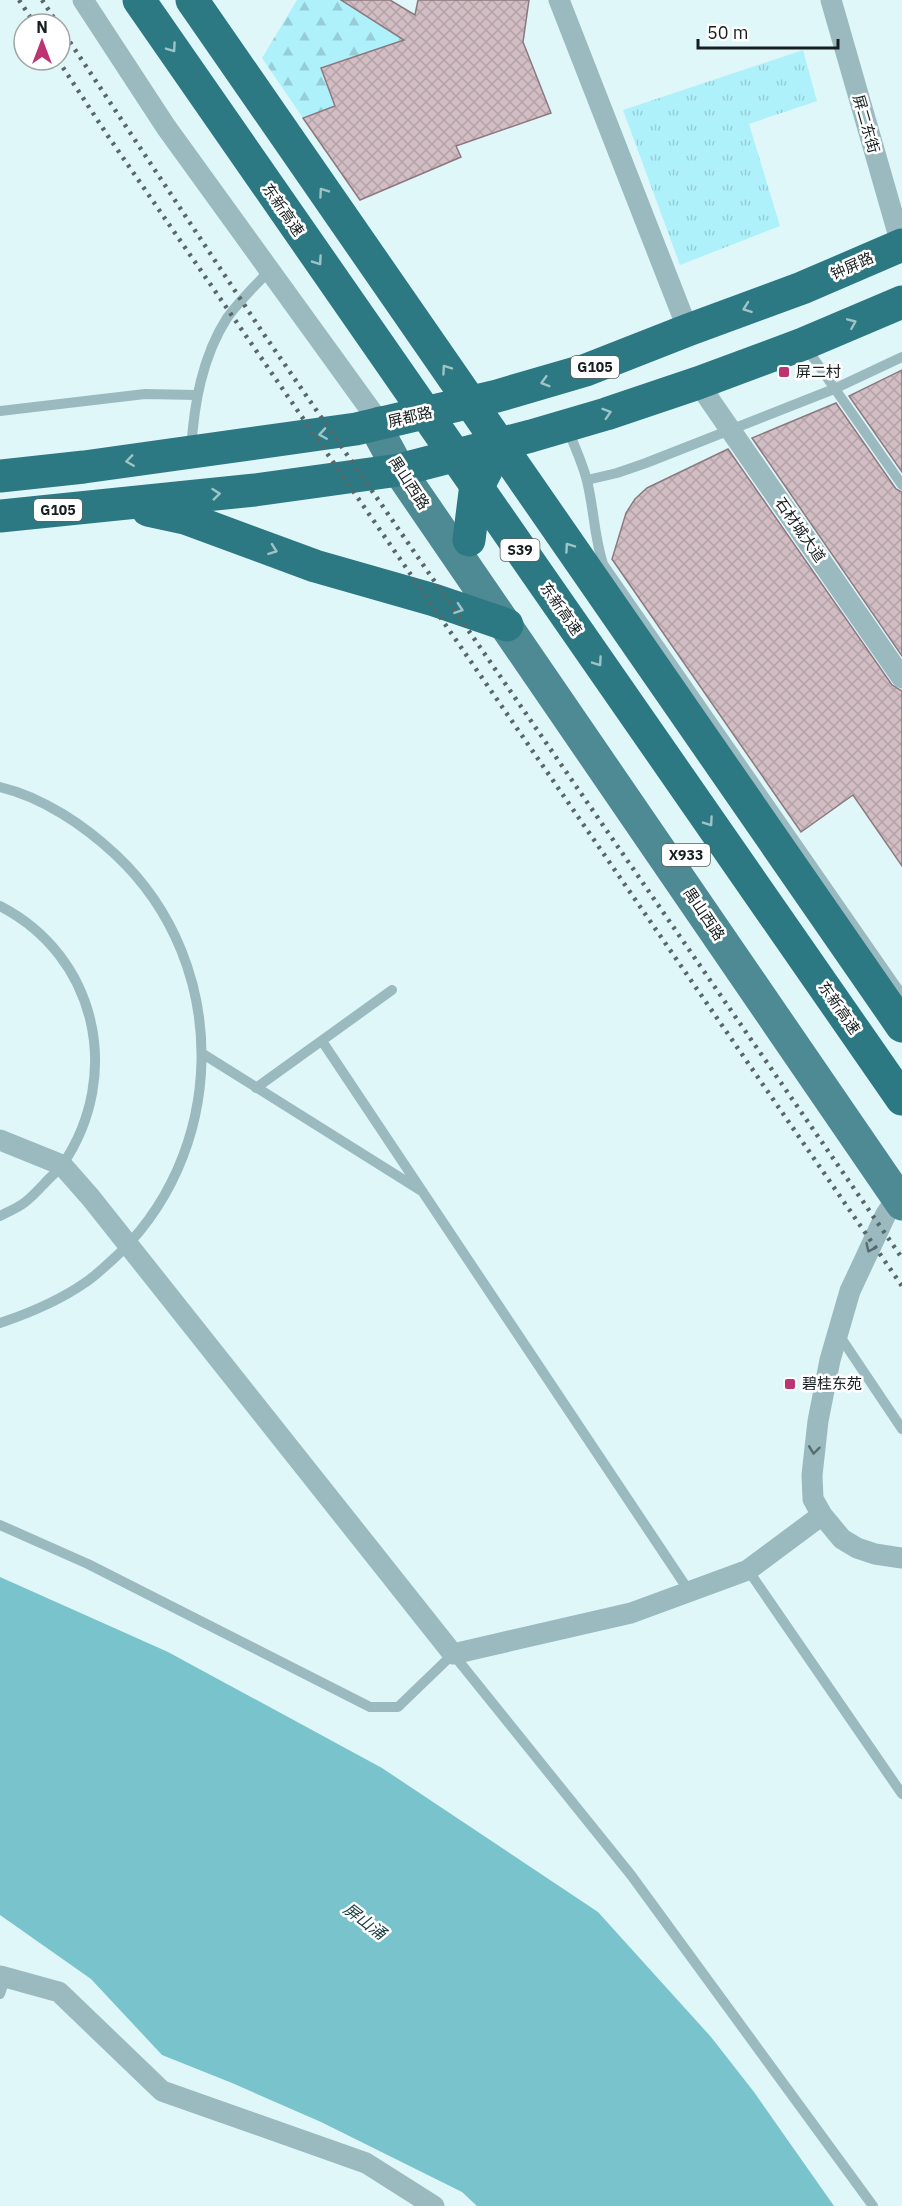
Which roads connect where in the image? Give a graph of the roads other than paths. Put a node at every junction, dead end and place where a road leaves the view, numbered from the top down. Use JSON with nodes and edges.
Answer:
{"nodes":[{"id":1,"x":83,"y":0,"type":"edge"},
{"id":2,"x":139,"y":0,"type":"edge"},
{"id":3,"x":192,"y":0,"type":"edge"},
{"id":4,"x":559,"y":0,"type":"edge"},
{"id":5,"x":831,"y":0,"type":"edge"},
{"id":6,"x":902,"y":246,"type":"edge"},
{"id":7,"x":270,"y":270,"type":"junction"},
{"id":8,"x":802,"y":288,"type":"joint"},
{"id":9,"x":902,"y":302,"type":"edge"},
{"id":10,"x":688,"y":330,"type":"junction"},
{"id":11,"x":803,"y":344,"type":"junction"},
{"id":12,"x":902,"y":357,"type":"edge"},
{"id":13,"x":698,"y":383,"type":"junction"},
{"id":14,"x":834,"y":388,"type":"junction"},
{"id":15,"x":196,"y":395,"type":"junction"},
{"id":16,"x":0,"y":411,"type":"edge"},
{"id":17,"x":380,"y":423,"type":"junction"},
{"id":18,"x":567,"y":426,"type":"junction"},
{"id":19,"x":730,"y":430,"type":"junction"},
{"id":20,"x":531,"y":436,"type":"junction"},
{"id":21,"x":191,"y":453,"type":"junction"},
{"id":22,"x":410,"y":466,"type":"junction"},
{"id":23,"x":0,"y":476,"type":"edge"},
{"id":24,"x":587,"y":480,"type":"junction"},
{"id":25,"x":902,"y":485,"type":"edge"},
{"id":26,"x":116,"y":504,"type":"junction"},
{"id":27,"x":0,"y":516,"type":"edge"},
{"id":28,"x":469,"y":540,"type":"junction"},
{"id":29,"x":507,"y":625,"type":"junction"},
{"id":30,"x":902,"y":678,"type":"edge"},
{"id":31,"x":0,"y":787,"type":"edge"},
{"id":32,"x":0,"y":906,"type":"edge"},
{"id":33,"x":392,"y":990,"type":"dead end"},
{"id":34,"x":902,"y":994,"type":"edge"},
{"id":35,"x":902,"y":1026,"type":"edge"},
{"id":36,"x":322,"y":1041,"type":"junction"},
{"id":37,"x":203,"y":1054,"type":"junction"},
{"id":38,"x":256,"y":1088,"type":"junction"},
{"id":39,"x":902,"y":1099,"type":"edge"},
{"id":40,"x":1,"y":1140,"type":"edge"},
{"id":41,"x":62,"y":1165,"type":"junction"},
{"id":42,"x":423,"y":1191,"type":"junction"},
{"id":43,"x":901,"y":1191,"type":"edge"},
{"id":44,"x":0,"y":1216,"type":"edge"},
{"id":45,"x":128,"y":1245,"type":"junction"},
{"id":46,"x":0,"y":1323,"type":"edge"},
{"id":47,"x":837,"y":1332,"type":"junction"},
{"id":48,"x":902,"y":1429,"type":"edge"},
{"id":49,"x":822,"y":1515,"type":"junction"},
{"id":50,"x":0,"y":1525,"type":"edge"},
{"id":51,"x":902,"y":1558,"type":"edge"},
{"id":52,"x":748,"y":1570,"type":"junction"},
{"id":53,"x":689,"y":1591,"type":"junction"},
{"id":54,"x":453,"y":1654,"type":"junction"},
{"id":55,"x":902,"y":1794,"type":"edge"},
{"id":56,"x":0,"y":1982,"type":"edge"},
{"id":57,"x":434,"y":2206,"type":"edge"},
{"id":58,"x":873,"y":2206,"type":"edge"}],
"edges":[{"from":1,"to":7,"type":"street"},
{"from":2,"to":39,"type":"highway","name":"东新高速","number":"S39","one_way":true,"bridge":true},
{"from":35,"to":3,"type":"highway","number":"S39","one_way":true,"bridge":true},
{"from":4,"to":10,"type":"street"},
{"from":5,"to":6,"type":"street","name":"屏二东街"},
{"from":6,"to":8,"type":"highway","name":"钟屏路","number":"G105"},
{"from":7,"to":15,"type":"lane"},
{"from":7,"to":17,"type":"street"},
{"from":8,"to":10,"type":"highway","name":"屏都路","number":"G105","one_way":true},
{"from":11,"to":9,"type":"highway","number":"G105","one_way":true},
{"from":10,"to":17,"type":"highway","name":"屏都路","number":"G105","one_way":true},
{"from":11,"to":13,"type":"highway","number":"G105"},
{"from":11,"to":14,"type":"lane"},
{"from":12,"to":14,"type":"lane"},
{"from":18,"to":13,"type":"highway","number":"G105","one_way":true},
{"from":13,"to":19,"type":"street","name":"石材城大道"},
{"from":14,"to":19,"type":"lane"},
{"from":14,"to":25,"type":"lane"},
{"from":15,"to":16,"type":"lane"},
{"from":15,"to":21,"type":"lane"},
{"from":17,"to":21,"type":"highway","name":"屏都路","number":"G105","one_way":true},
{"from":17,"to":22,"type":"main road","name":"禺山西路","number":"X933"},
{"from":18,"to":20,"type":"highway","number":"G105"},
{"from":18,"to":24,"type":"lane"},
{"from":19,"to":24,"type":"lane"},
{"from":19,"to":30,"type":"street","name":"石材城大道"},
{"from":20,"to":22,"type":"highway","number":"G105"},
{"from":20,"to":28,"type":"highway"},
{"from":21,"to":23,"type":"highway","name":"屏都路","number":"G105","one_way":true},
{"from":26,"to":22,"type":"highway","number":"G105","one_way":true},
{"from":22,"to":28,"type":"main road","name":"禺山西路","number":"X933"},
{"from":22,"to":29,"type":"main road","name":"禺山西路","number":"X933"},
{"from":24,"to":34,"type":"lane"},
{"from":26,"to":27,"type":"highway","number":"G105"},
{"from":26,"to":29,"type":"highway","one_way":true},
{"from":28,"to":43,"type":"main road","name":"禺山西路","number":"X933"},
{"from":29,"to":43,"type":"main road","name":"禺山西路","number":"X933"},
{"from":31,"to":37,"type":"lane"},
{"from":32,"to":41,"type":"lane"},
{"from":33,"to":36,"type":"lane"},
{"from":36,"to":38,"type":"lane"},
{"from":36,"to":42,"type":"lane"},
{"from":37,"to":38,"type":"lane"},
{"from":37,"to":45,"type":"lane"},
{"from":38,"to":42,"type":"lane"},
{"from":40,"to":41,"type":"street"},
{"from":41,"to":44,"type":"lane"},
{"from":41,"to":45,"type":"street"},
{"from":42,"to":53,"type":"lane"},
{"from":43,"to":47,"type":"street","one_way":true},
{"from":45,"to":46,"type":"lane"},
{"from":45,"to":54,"type":"street"},
{"from":47,"to":48,"type":"lane"},
{"from":47,"to":49,"type":"street","one_way":true},
{"from":49,"to":51,"type":"street"},
{"from":49,"to":52,"type":"street"},
{"from":50,"to":54,"type":"lane"},
{"from":52,"to":53,"type":"street"},
{"from":52,"to":55,"type":"lane"},
{"from":53,"to":54,"type":"street"},
{"from":54,"to":58,"type":"lane"},
{"from":56,"to":57,"type":"street"}]}
